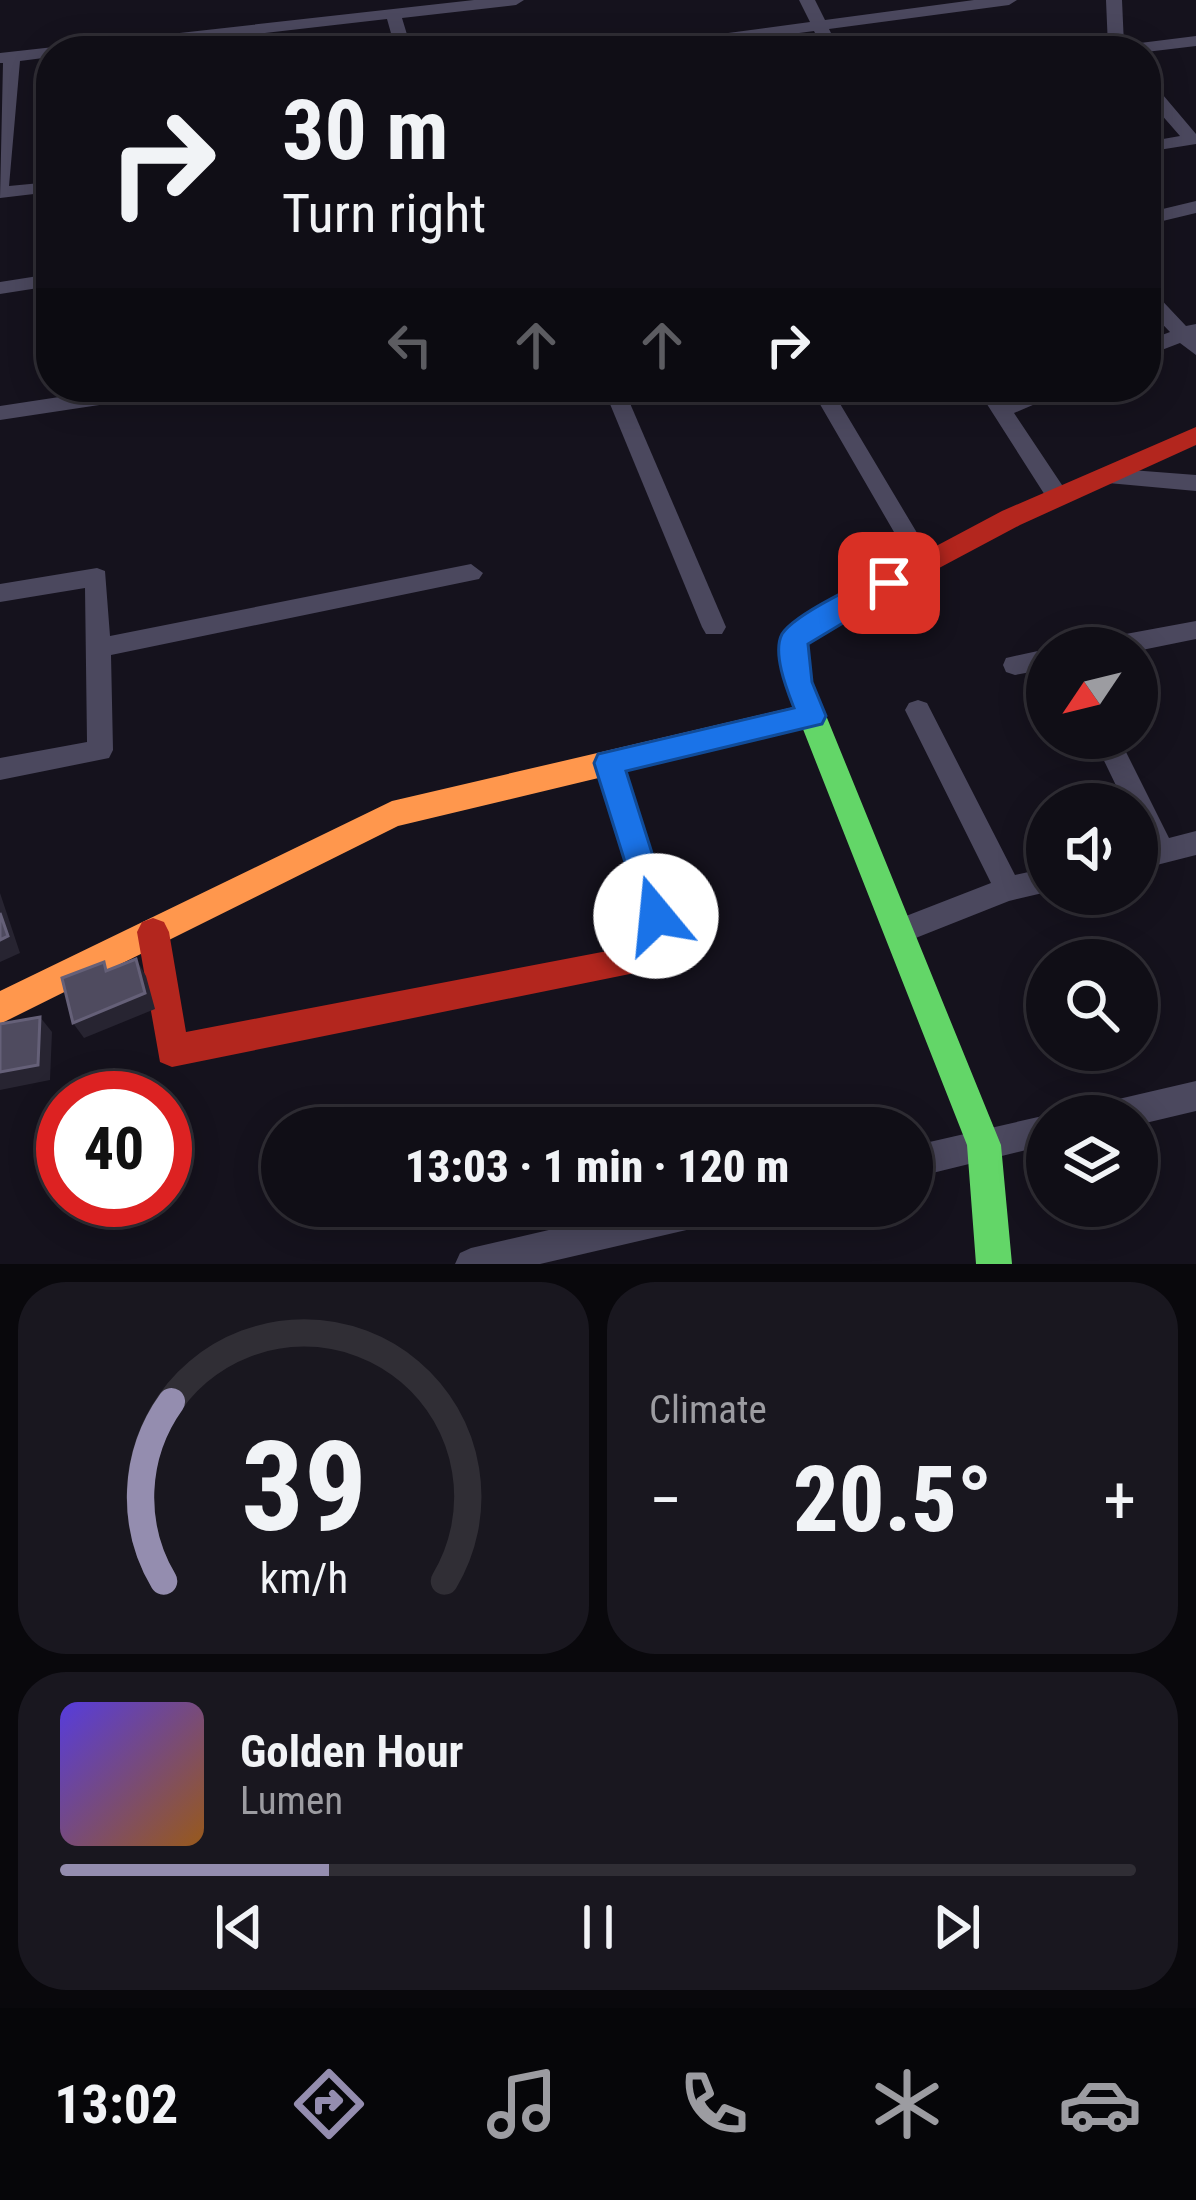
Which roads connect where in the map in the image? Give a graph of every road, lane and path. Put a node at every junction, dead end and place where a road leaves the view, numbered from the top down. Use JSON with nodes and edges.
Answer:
{"nodes":[{"id":1,"x":516,"y":0,"type":"edge"},
{"id":2,"x":807,"y":0,"type":"edge"},
{"id":3,"x":1009,"y":0,"type":"edge"},
{"id":4,"x":1114,"y":0,"type":"edge"},
{"id":5,"x":473,"y":2,"type":"edge"},
{"id":6,"x":393,"y":14,"type":"junction"},
{"id":7,"x":820,"y":26,"type":"junction"},
{"id":8,"x":265,"y":28,"type":"junction"},
{"id":9,"x":195,"y":36,"type":"edge"},
{"id":10,"x":266,"y":36,"type":"edge"},
{"id":11,"x":400,"y":36,"type":"edge"},
{"id":12,"x":758,"y":36,"type":"edge"},
{"id":13,"x":825,"y":36,"type":"edge"},
{"id":14,"x":1115,"y":36,"type":"edge"},
{"id":15,"x":1196,"y":40,"type":"edge"},
{"id":16,"x":1161,"y":45,"type":"edge"},
{"id":17,"x":36,"y":54,"type":"edge"},
{"id":18,"x":6,"y":57,"type":"edge"},
{"id":19,"x":1161,"y":103,"type":"edge"},
{"id":20,"x":1194,"y":139,"type":"edge"},
{"id":21,"x":1161,"y":144,"type":"edge"},
{"id":22,"x":36,"y":188,"type":"edge"},
{"id":23,"x":0,"y":191,"type":"edge"},
{"id":24,"x":1196,"y":207,"type":"edge"},
{"id":25,"x":1161,"y":215,"type":"edge"},
{"id":26,"x":36,"y":282,"type":"edge"},
{"id":27,"x":0,"y":287,"type":"edge"},
{"id":28,"x":1161,"y":310,"type":"edge"},
{"id":29,"x":1191,"y":337,"type":"edge"},
{"id":30,"x":1161,"y":346,"type":"edge"},
{"id":31,"x":37,"y":402,"type":"edge"},
{"id":32,"x":619,"y":402,"type":"edge"},
{"id":33,"x":829,"y":402,"type":"edge"},
{"id":34,"x":996,"y":402,"type":"edge"},
{"id":35,"x":1020,"y":402,"type":"edge"},
{"id":36,"x":1001,"y":410,"type":"junction"},
{"id":37,"x":0,"y":413,"type":"edge"},
{"id":38,"x":1196,"y":435,"type":"edge"},
{"id":39,"x":1105,"y":476,"type":"junction"},
{"id":40,"x":1196,"y":483,"type":"edge"},
{"id":41,"x":1058,"y":497,"type":"junction"},
{"id":42,"x":924,"y":564,"type":"junction"},
{"id":43,"x":471,"y":573,"type":"dead end"},
{"id":44,"x":0,"y":592,"type":"edge"},
{"id":45,"x":714,"y":627,"type":"dead end"},
{"id":46,"x":1196,"y":630,"type":"edge"},
{"id":47,"x":1158,"y":637,"type":"edge"},
{"id":48,"x":98,"y":648,"type":"junction"},
{"id":49,"x":1026,"y":663,"type":"edge"},
{"id":50,"x":1015,"y":665,"type":"dead end"},
{"id":51,"x":918,"y":710,"type":"dead end"},
{"id":52,"x":812,"y":716,"type":"junction"},
{"id":53,"x":608,"y":763,"type":"junction"},
{"id":54,"x":0,"y":769,"type":"edge"},
{"id":55,"x":1196,"y":843,"type":"edge"},
{"id":56,"x":1158,"y":853,"type":"edge"},
{"id":57,"x":1026,"y":885,"type":"edge"},
{"id":58,"x":1008,"y":890,"type":"junction"},
{"id":59,"x":153,"y":932,"type":"junction"},
{"id":60,"x":898,"y":932,"type":"junction"},
{"id":61,"x":0,"y":1008,"type":"edge"},
{"id":62,"x":1196,"y":1096,"type":"edge"},
{"id":63,"x":1158,"y":1105,"type":"edge"},
{"id":64,"x":1026,"y":1135,"type":"edge"},
{"id":65,"x":984,"y":1145,"type":"junction"},
{"id":66,"x":933,"y":1157,"type":"edge"},
{"id":67,"x":630,"y":1227,"type":"edge"},
{"id":68,"x":471,"y":1264,"type":"edge"},
{"id":69,"x":994,"y":1264,"type":"edge"}],
"edges":[{"from":1,"to":5,"type":"street"},
{"from":2,"to":7,"type":"street"},
{"from":3,"to":7,"type":"street"},
{"from":4,"to":14,"type":"street"},
{"from":5,"to":6,"type":"street"},
{"from":6,"to":8,"type":"street"},
{"from":6,"to":11,"type":"street"},
{"from":7,"to":12,"type":"street"},
{"from":7,"to":13,"type":"street"},
{"from":8,"to":9,"type":"street"},
{"from":8,"to":10,"type":"street"},
{"from":15,"to":16,"type":"street"},
{"from":17,"to":18,"type":"street"},
{"from":18,"to":23,"type":"street"},
{"from":19,"to":20,"type":"street"},
{"from":20,"to":21,"type":"street"},
{"from":22,"to":23,"type":"street"},
{"from":24,"to":25,"type":"street"},
{"from":26,"to":27,"type":"street"},
{"from":28,"to":29,"type":"street"},
{"from":29,"to":30,"type":"street"},
{"from":31,"to":37,"type":"street"},
{"from":32,"to":45,"type":"street"},
{"from":33,"to":42,"type":"street"},
{"from":34,"to":36,"type":"street"},
{"from":35,"to":36,"type":"street"},
{"from":36,"to":41,"type":"street"},
{"from":38,"to":39,"type":"street"},
{"from":39,"to":40,"type":"street"},
{"from":39,"to":41,"type":"street"},
{"from":41,"to":42,"type":"street"},
{"from":42,"to":52,"type":"street"},
{"from":43,"to":48,"type":"street"},
{"from":44,"to":48,"type":"street"},
{"from":46,"to":47,"type":"street"},
{"from":48,"to":54,"type":"street"},
{"from":49,"to":50,"type":"street"},
{"from":51,"to":58,"type":"street"},
{"from":52,"to":53,"type":"street"},
{"from":52,"to":60,"type":"street"},
{"from":53,"to":59,"type":"street"},
{"from":53,"to":59,"type":"street"},
{"from":55,"to":56,"type":"street"},
{"from":57,"to":58,"type":"street"},
{"from":58,"to":60,"type":"street"},
{"from":59,"to":61,"type":"street"},
{"from":60,"to":65,"type":"street"},
{"from":62,"to":63,"type":"street"},
{"from":64,"to":65,"type":"street"},
{"from":65,"to":66,"type":"street"},
{"from":65,"to":69,"type":"street"},
{"from":67,"to":68,"type":"street"}]}
